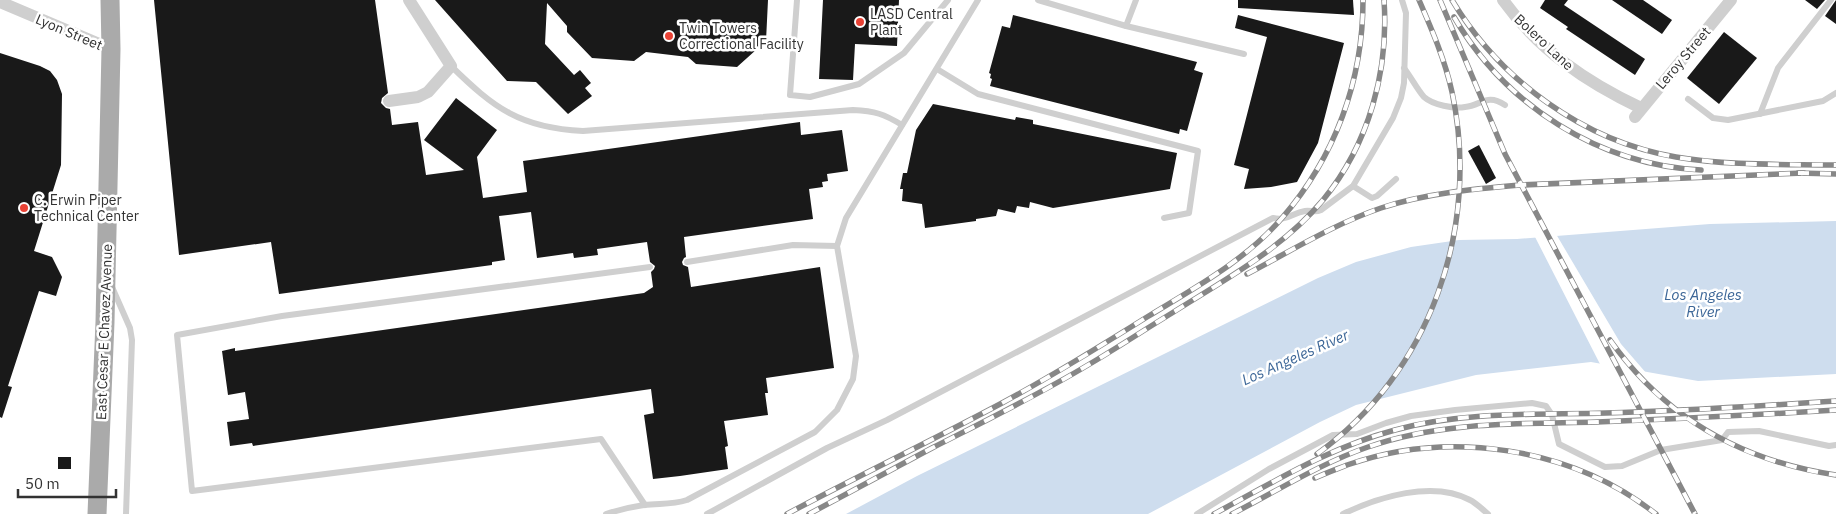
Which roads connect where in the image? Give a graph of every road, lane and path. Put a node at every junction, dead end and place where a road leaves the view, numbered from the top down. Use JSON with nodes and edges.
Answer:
{"nodes":[{"id":1,"x":110,"y":0,"type":"edge"},
{"id":2,"x":409,"y":0,"type":"edge"},
{"id":3,"x":797,"y":0,"type":"edge"},
{"id":4,"x":948,"y":0,"type":"edge"},
{"id":5,"x":978,"y":0,"type":"edge"},
{"id":6,"x":1038,"y":0,"type":"edge"},
{"id":7,"x":1136,"y":0,"type":"edge"},
{"id":8,"x":1402,"y":0,"type":"edge"},
{"id":9,"x":1503,"y":0,"type":"edge"},
{"id":10,"x":1731,"y":0,"type":"edge"},
{"id":11,"x":1831,"y":0,"type":"edge"},
{"id":12,"x":0,"y":2,"type":"edge"},
{"id":13,"x":1515,"y":5,"type":"edge"},
{"id":14,"x":1126,"y":26,"type":"junction"},
{"id":15,"x":111,"y":49,"type":"junction"},
{"id":16,"x":1244,"y":54,"type":"dead end"},
{"id":17,"x":451,"y":66,"type":"junction"},
{"id":18,"x":1403,"y":67,"type":"junction"},
{"id":19,"x":937,"y":68,"type":"junction"},
{"id":20,"x":1836,"y":93,"type":"edge"},
{"id":21,"x":1688,"y":99,"type":"dead end"},
{"id":22,"x":389,"y":101,"type":"dead end"},
{"id":23,"x":1505,"y":105,"type":"dead end"},
{"id":24,"x":1638,"y":113,"type":"joint"},
{"id":25,"x":1760,"y":114,"type":"junction"},
{"id":26,"x":902,"y":125,"type":"junction"},
{"id":27,"x":1396,"y":180,"type":"dead end"},
{"id":28,"x":1353,"y":186,"type":"junction"},
{"id":29,"x":1164,"y":218,"type":"dead end"},
{"id":30,"x":837,"y":246,"type":"junction"},
{"id":31,"x":687,"y":262,"type":"dead end"},
{"id":32,"x":650,"y":267,"type":"dead end"},
{"id":33,"x":106,"y":274,"type":"junction"},
{"id":34,"x":1836,"y":446,"type":"edge"},
{"id":35,"x":645,"y":505,"type":"junction"},
{"id":36,"x":97,"y":514,"type":"edge"},
{"id":37,"x":126,"y":514,"type":"edge"},
{"id":38,"x":606,"y":514,"type":"edge"},
{"id":39,"x":707,"y":514,"type":"edge"},
{"id":40,"x":1197,"y":514,"type":"edge"},
{"id":41,"x":1343,"y":514,"type":"edge"},
{"id":42,"x":1488,"y":514,"type":"edge"}],
"edges":[{"from":1,"to":15,"type":"main road","name":"East Cesar E Chavez Avenue"},
{"from":2,"to":17,"type":"street"},
{"from":3,"to":4,"type":"lane"},
{"from":5,"to":19,"type":"lane"},
{"from":6,"to":14,"type":"lane"},
{"from":7,"to":14,"type":"lane"},
{"from":8,"to":18,"type":"lane"},
{"from":9,"to":13,"type":"street","name":"Bolero Lane"},
{"from":10,"to":24,"type":"street","name":"Leroy Street"},
{"from":11,"to":25,"type":"lane"},
{"from":12,"to":15,"type":"street","name":"Lyon Street"},
{"from":13,"to":24,"type":"street","name":"Bolero Lane"},
{"from":14,"to":16,"type":"lane"},
{"from":15,"to":33,"type":"main road","name":"East Cesar E Chavez Avenue"},
{"from":17,"to":22,"type":"street"},
{"from":17,"to":26,"type":"lane"},
{"from":18,"to":23,"type":"lane"},
{"from":18,"to":28,"type":"lane"},
{"from":19,"to":26,"type":"lane"},
{"from":19,"to":29,"type":"lane"},
{"from":20,"to":25,"type":"lane"},
{"from":21,"to":25,"type":"lane"},
{"from":26,"to":30,"type":"lane"},
{"from":27,"to":28,"type":"lane"},
{"from":28,"to":39,"type":"lane"},
{"from":30,"to":31,"type":"lane"},
{"from":30,"to":35,"type":"lane"},
{"from":32,"to":35,"type":"lane"},
{"from":33,"to":36,"type":"main road","name":"East Cesar E Chavez Avenue"},
{"from":33,"to":37,"type":"lane"},
{"from":34,"to":40,"type":"lane"},
{"from":35,"to":38,"type":"lane"},
{"from":41,"to":42,"type":"lane"}]}
